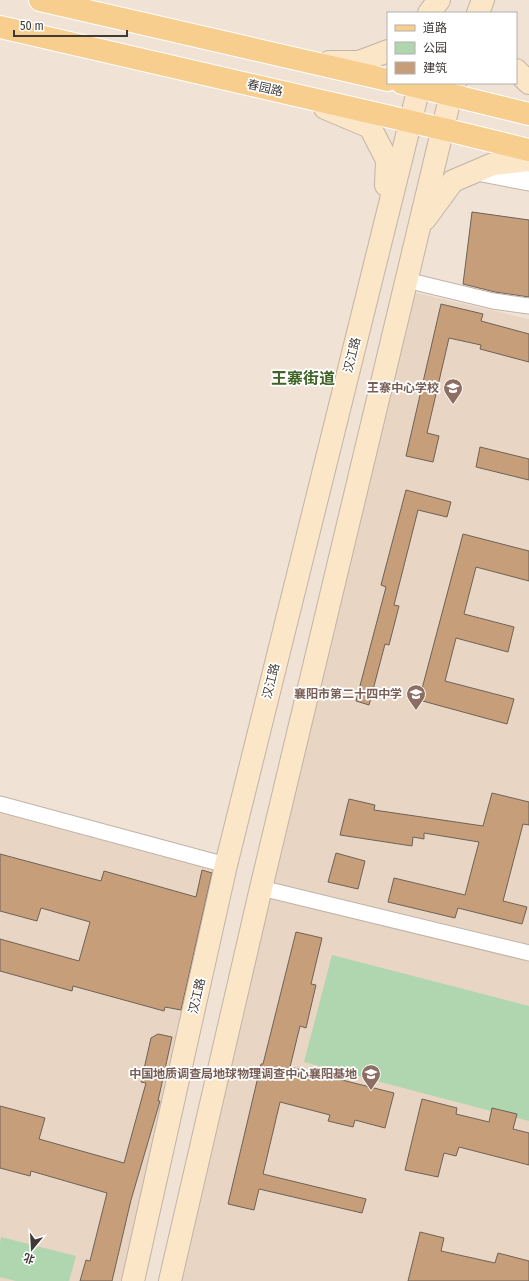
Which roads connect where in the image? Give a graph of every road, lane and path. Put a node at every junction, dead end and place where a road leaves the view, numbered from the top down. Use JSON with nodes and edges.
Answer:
{"nodes":[{"id":1,"x":40,"y":0,"type":"edge"},
{"id":2,"x":439,"y":0,"type":"edge"},
{"id":3,"x":448,"y":0,"type":"edge"},
{"id":4,"x":483,"y":0,"type":"edge"},
{"id":5,"x":487,"y":0,"type":"edge"},
{"id":6,"x":430,"y":12,"type":"edge"},
{"id":7,"x":444,"y":12,"type":"edge"},
{"id":8,"x":478,"y":12,"type":"edge"},
{"id":9,"x":490,"y":12,"type":"edge"},
{"id":10,"x":0,"y":27,"type":"edge"},
{"id":11,"x":387,"y":51,"type":"edge"},
{"id":12,"x":313,"y":62,"type":"junction"},
{"id":13,"x":517,"y":71,"type":"edge"},
{"id":14,"x":387,"y":80,"type":"edge"},
{"id":15,"x":529,"y":83,"type":"edge"},
{"id":16,"x":414,"y":84,"type":"edge"},
{"id":17,"x":453,"y":89,"type":"edge"},
{"id":18,"x":296,"y":95,"type":"junction"},
{"id":19,"x":529,"y":114,"type":"edge"},
{"id":20,"x":410,"y":121,"type":"junction"},
{"id":21,"x":442,"y":129,"type":"junction"},
{"id":22,"x":529,"y":150,"type":"edge"},
{"id":23,"x":529,"y":160,"type":"edge"},
{"id":24,"x":477,"y":171,"type":"junction"},
{"id":25,"x":529,"y":181,"type":"edge"},
{"id":26,"x":385,"y":221,"type":"junction"},
{"id":27,"x":419,"y":227,"type":"junction"},
{"id":28,"x":406,"y":280,"type":"junction"},
{"id":29,"x":529,"y":306,"type":"edge"},
{"id":30,"x":0,"y":804,"type":"edge"},
{"id":31,"x":226,"y":865,"type":"junction"},
{"id":32,"x":261,"y":888,"type":"junction"},
{"id":33,"x":529,"y":953,"type":"edge"},
{"id":34,"x":133,"y":1281,"type":"edge"},
{"id":35,"x":170,"y":1281,"type":"edge"}],
"edges":[{"from":1,"to":12,"type":"main road"},
{"from":2,"to":6,"type":"main road"},
{"from":3,"to":7,"type":"main road"},
{"from":4,"to":8,"type":"main road"},
{"from":5,"to":9,"type":"main road"},
{"from":10,"to":18,"type":"main road","name":"春园路"},
{"from":11,"to":12,"type":"main road"},
{"from":12,"to":14,"type":"main road"},
{"from":13,"to":15,"type":"main road"},
{"from":16,"to":17,"type":"main road"},
{"from":16,"to":20,"type":"main road","name":"汉江路"},
{"from":17,"to":19,"type":"main road"},
{"from":17,"to":21,"type":"main road"},
{"from":18,"to":20,"type":"main road","name":"春园路"},
{"from":18,"to":26,"type":"main road"},
{"from":20,"to":21,"type":"main road","name":"春园路"},
{"from":20,"to":26,"type":"main road","name":"汉江路"},
{"from":21,"to":22,"type":"main road","name":"春园路"},
{"from":21,"to":27,"type":"main road"},
{"from":23,"to":24,"type":"main road"},
{"from":24,"to":25,"type":"street"},
{"from":24,"to":27,"type":"main road"},
{"from":26,"to":31,"type":"main road","name":"汉江路"},
{"from":27,"to":28,"type":"main road"},
{"from":28,"to":29,"type":"street"},
{"from":28,"to":32,"type":"main road"},
{"from":30,"to":31,"type":"street"},
{"from":31,"to":34,"type":"main road","name":"汉江路"},
{"from":32,"to":33,"type":"street"},
{"from":32,"to":35,"type":"main road"}]}
